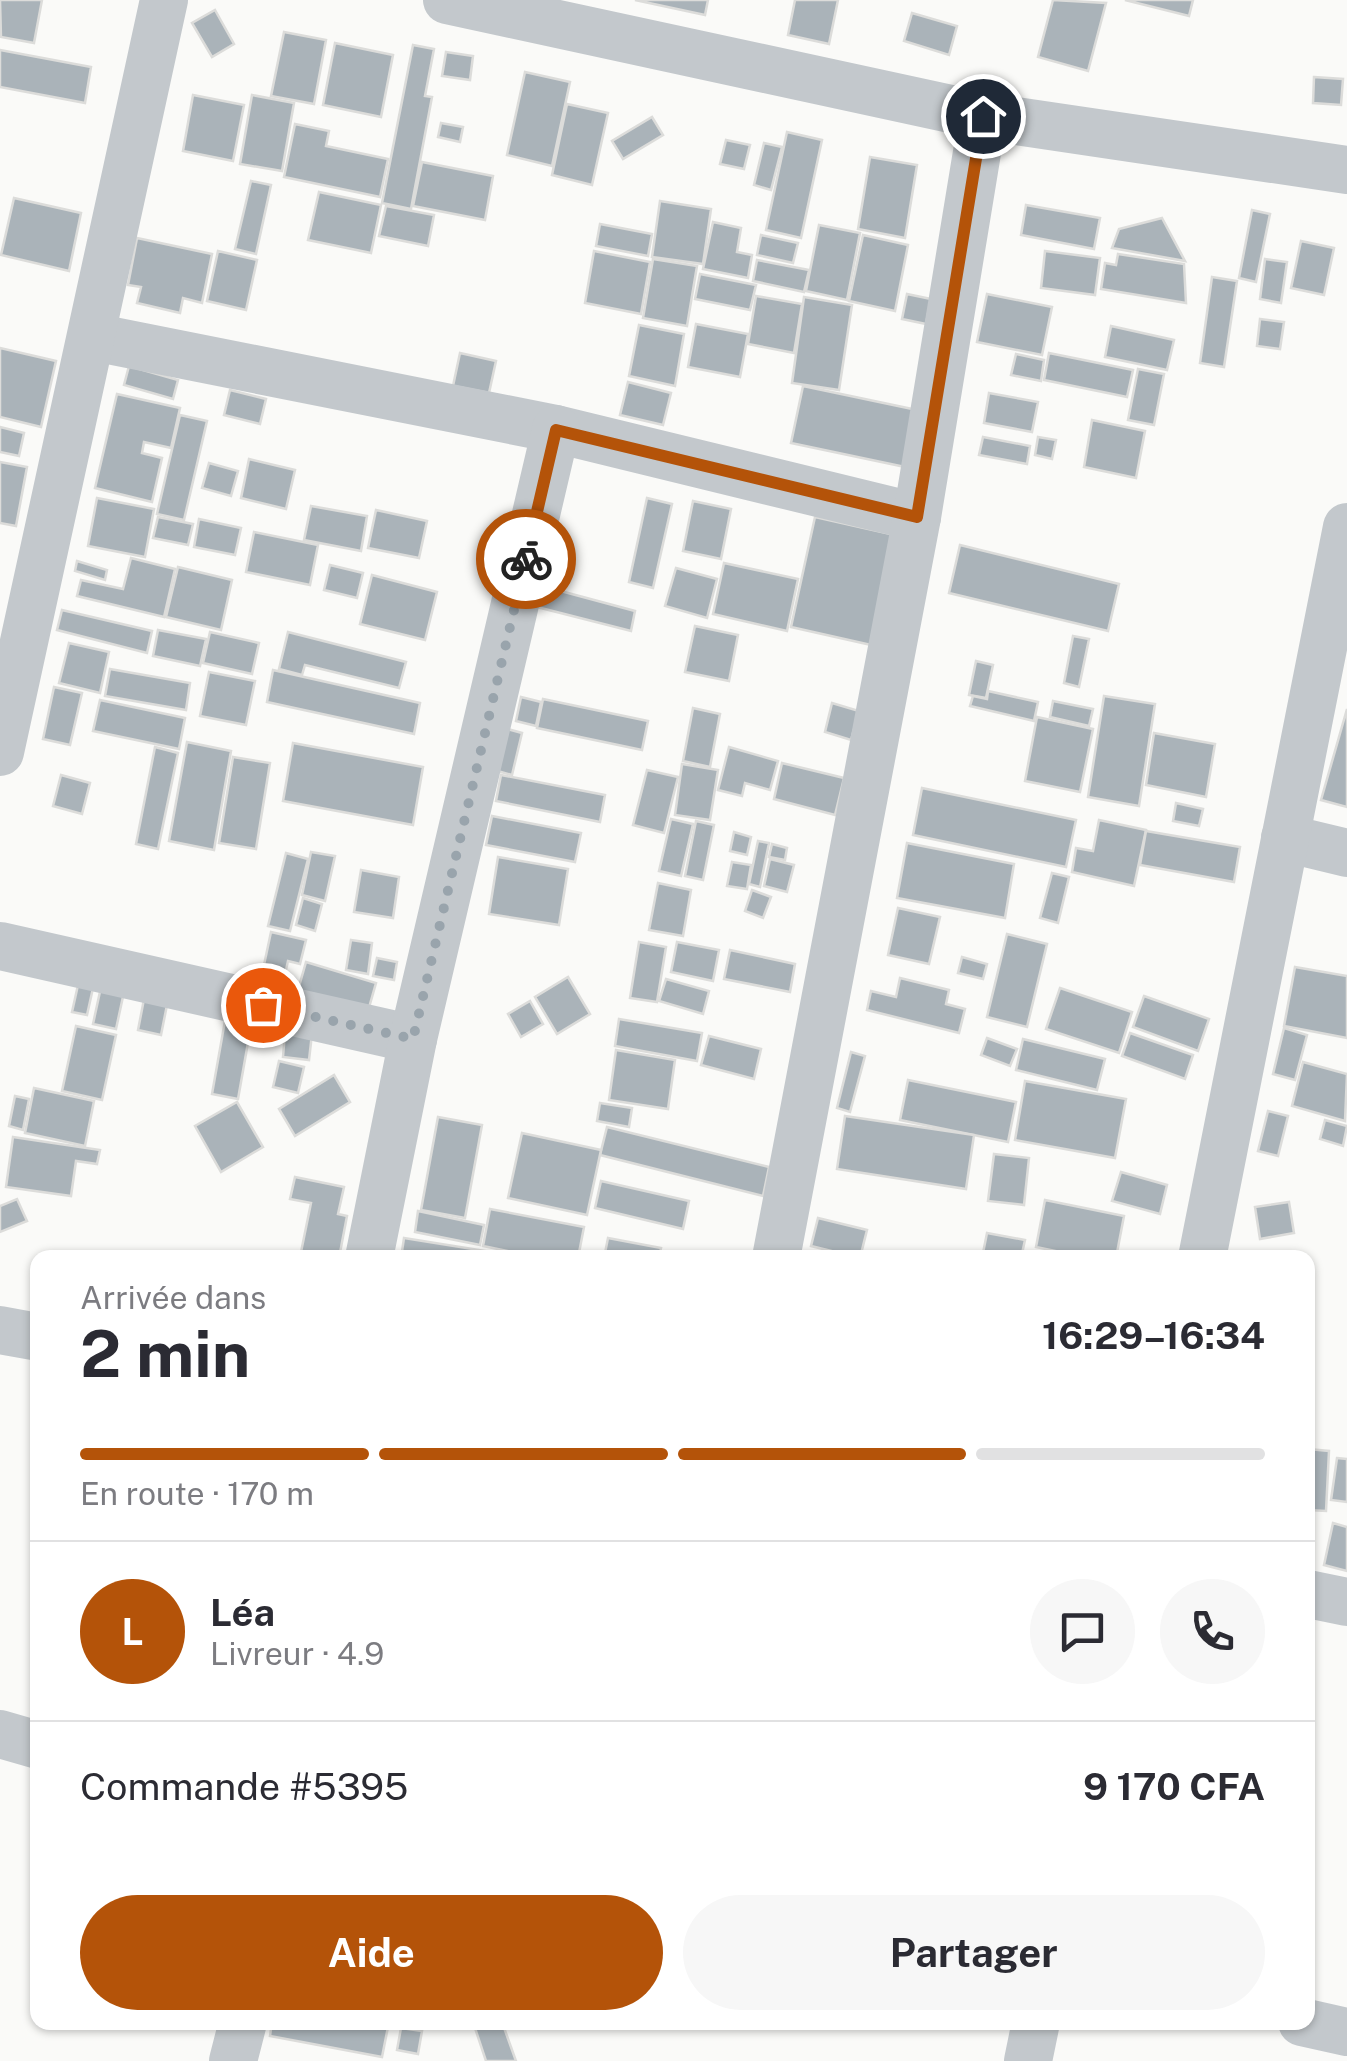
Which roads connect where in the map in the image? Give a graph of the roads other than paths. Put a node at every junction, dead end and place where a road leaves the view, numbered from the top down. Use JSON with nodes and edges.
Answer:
{"nodes":[{"id":1,"x":164,"y":0,"type":"edge"},
{"id":2,"x":447,"y":0,"type":"edge"},
{"id":3,"x":983,"y":116,"type":"junction"},
{"id":4,"x":1347,"y":170,"type":"edge"},
{"id":5,"x":93,"y":337,"type":"junction"},
{"id":6,"x":556,"y":430,"type":"junction"},
{"id":7,"x":917,"y":517,"type":"junction"},
{"id":8,"x":1347,"y":527,"type":"edge"},
{"id":9,"x":0,"y":752,"type":"edge"},
{"id":10,"x":1284,"y":838,"type":"junction"},
{"id":11,"x":1347,"y":853,"type":"edge"},
{"id":12,"x":0,"y":946,"type":"edge"},
{"id":13,"x":413,"y":1039,"type":"junction"},
{"id":14,"x":371,"y":1250,"type":"edge"},
{"id":15,"x":778,"y":1250,"type":"edge"},
{"id":16,"x":1204,"y":1250,"type":"edge"},
{"id":17,"x":0,"y":1330,"type":"edge"},
{"id":18,"x":30,"y":1336,"type":"edge"},
{"id":19,"x":1315,"y":1595,"type":"edge"},
{"id":20,"x":1347,"y":1602,"type":"edge"},
{"id":21,"x":0,"y":1734,"type":"edge"},
{"id":22,"x":30,"y":1743,"type":"edge"},
{"id":23,"x":1315,"y":2025,"type":"edge"},
{"id":24,"x":241,"y":2030,"type":"edge"},
{"id":25,"x":1034,"y":2030,"type":"edge"},
{"id":26,"x":1347,"y":2032,"type":"edge"},
{"id":27,"x":233,"y":2061,"type":"edge"},
{"id":28,"x":1028,"y":2061,"type":"edge"}],
"edges":[{"from":1,"to":5,"type":"street"},
{"from":2,"to":3,"type":"street"},
{"from":3,"to":4,"type":"street"},
{"from":3,"to":7,"type":"street"},
{"from":5,"to":6,"type":"street"},
{"from":5,"to":9,"type":"street"},
{"from":6,"to":7,"type":"street"},
{"from":6,"to":13,"type":"street"},
{"from":7,"to":15,"type":"street"},
{"from":8,"to":10,"type":"street"},
{"from":10,"to":11,"type":"street"},
{"from":10,"to":16,"type":"street"},
{"from":12,"to":13,"type":"street"},
{"from":13,"to":14,"type":"street"},
{"from":17,"to":18,"type":"street"},
{"from":19,"to":20,"type":"street"},
{"from":21,"to":22,"type":"street"},
{"from":23,"to":26,"type":"street"},
{"from":24,"to":27,"type":"street"},
{"from":25,"to":28,"type":"street"}]}
